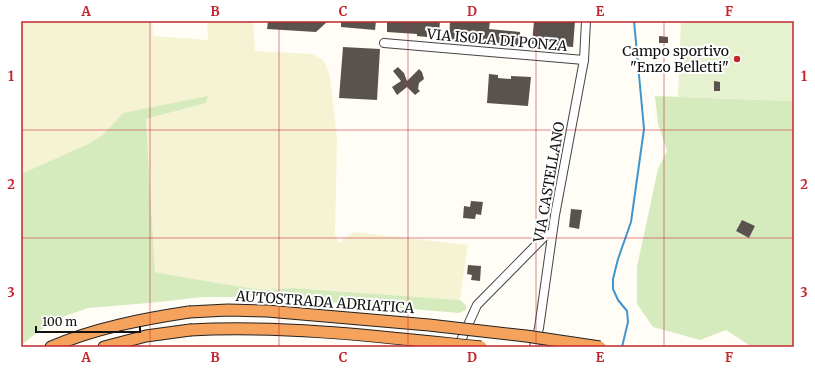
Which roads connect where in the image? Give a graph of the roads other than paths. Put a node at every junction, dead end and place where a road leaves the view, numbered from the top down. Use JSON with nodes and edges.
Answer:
{"nodes":[{"id":1,"x":586,"y":21,"type":"edge"},
{"id":2,"x":384,"y":43,"type":"dead end"},
{"id":3,"x":584,"y":60,"type":"junction"},
{"id":4,"x":552,"y":233,"type":"junction"},
{"id":5,"x":51,"y":347,"type":"edge"},
{"id":6,"x":104,"y":347,"type":"edge"},
{"id":7,"x":458,"y":347,"type":"edge"},
{"id":8,"x":481,"y":347,"type":"edge"},
{"id":9,"x":534,"y":347,"type":"edge"},
{"id":10,"x":600,"y":347,"type":"edge"}],
"edges":[{"from":1,"to":3,"type":"street","name":"VIA CASTELLANO"},
{"from":2,"to":3,"type":"street","name":"VIA ISOLA DI PONZA"},
{"from":3,"to":4,"type":"street","name":"VIA CASTELLANO"},
{"from":4,"to":7,"type":"street"},
{"from":4,"to":9,"type":"street","name":"VIA CASTELLANO"},
{"from":5,"to":10,"type":"highway","name":"AUTOSTRADA ADRIATICA","bridge":true},
{"from":6,"to":8,"type":"highway","bridge":true}]}
